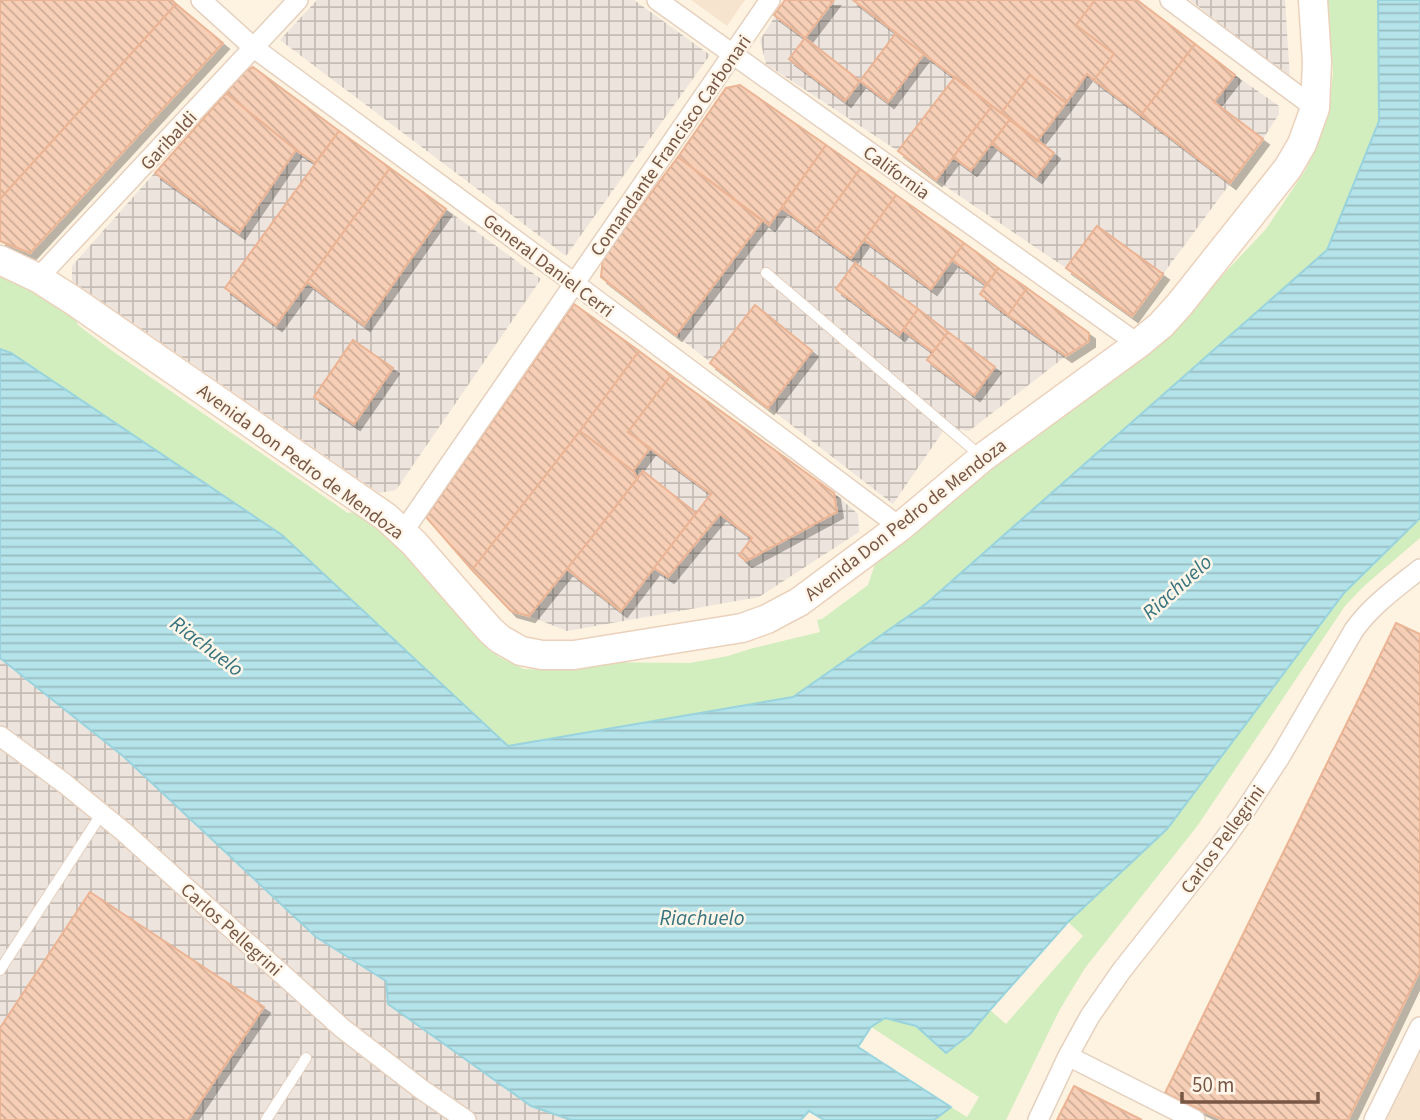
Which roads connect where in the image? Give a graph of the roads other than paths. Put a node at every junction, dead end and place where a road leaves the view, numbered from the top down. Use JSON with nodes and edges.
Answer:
{"nodes":[{"id":1,"x":201,"y":0,"type":"edge"},
{"id":2,"x":298,"y":0,"type":"edge"},
{"id":3,"x":657,"y":0,"type":"edge"},
{"id":4,"x":770,"y":0,"type":"edge"},
{"id":5,"x":1170,"y":0,"type":"edge"},
{"id":6,"x":1313,"y":0,"type":"edge"},
{"id":7,"x":254,"y":48,"type":"junction"},
{"id":8,"x":732,"y":54,"type":"junction"},
{"id":9,"x":1315,"y":108,"type":"junction"},
{"id":10,"x":0,"y":260,"type":"edge"},
{"id":11,"x":766,"y":272,"type":"dead end"},
{"id":12,"x":38,"y":278,"type":"junction"},
{"id":13,"x":574,"y":283,"type":"junction"},
{"id":14,"x":1138,"y":345,"type":"junction"},
{"id":15,"x":982,"y":458,"type":"junction"},
{"id":16,"x":900,"y":527,"type":"junction"},
{"id":17,"x":403,"y":532,"type":"junction"},
{"id":18,"x":1420,"y":569,"type":"edge"},
{"id":19,"x":0,"y":736,"type":"edge"},
{"id":20,"x":102,"y":813,"type":"junction"},
{"id":21,"x":0,"y":970,"type":"edge"},
{"id":22,"x":1420,"y":1027,"type":"edge"},
{"id":23,"x":1068,"y":1056,"type":"junction"},
{"id":24,"x":306,"y":1058,"type":"dead end"},
{"id":25,"x":266,"y":1120,"type":"edge"},
{"id":26,"x":466,"y":1120,"type":"edge"},
{"id":27,"x":1038,"y":1120,"type":"edge"},
{"id":28,"x":1195,"y":1120,"type":"edge"},
{"id":29,"x":1374,"y":1120,"type":"edge"}],
"edges":[{"from":1,"to":7,"type":"street","name":"General Daniel Cerri"},
{"from":2,"to":7,"type":"street","name":"Garibaldi"},
{"from":3,"to":8,"type":"street","name":"California"},
{"from":4,"to":8,"type":"street","name":"Comandante Francisco Carbonari"},
{"from":5,"to":9,"type":"street"},
{"from":6,"to":9,"type":"main road","name":"Avenida Don Pedro de Mendoza"},
{"from":7,"to":12,"type":"street","name":"Garibaldi"},
{"from":7,"to":13,"type":"street","name":"General Daniel Cerri"},
{"from":8,"to":13,"type":"street","name":"Comandante Francisco Carbonari"},
{"from":8,"to":14,"type":"street","name":"California"},
{"from":9,"to":14,"type":"main road","name":"Avenida Don Pedro de Mendoza"},
{"from":10,"to":12,"type":"main road","name":"Avenida Don Pedro de Mendoza"},
{"from":11,"to":15,"type":"lane"},
{"from":12,"to":17,"type":"main road","name":"Avenida Don Pedro de Mendoza"},
{"from":13,"to":16,"type":"street","name":"General Daniel Cerri"},
{"from":13,"to":17,"type":"street","name":"Comandante Francisco Carbonari"},
{"from":14,"to":15,"type":"main road","name":"Avenida Don Pedro de Mendoza"},
{"from":15,"to":16,"type":"main road","name":"Avenida Don Pedro de Mendoza"},
{"from":16,"to":17,"type":"main road","name":"Avenida Don Pedro de Mendoza"},
{"from":18,"to":23,"type":"street","name":"Carlos Pellegrini"},
{"from":19,"to":20,"type":"street","name":"Carlos Pellegrini"},
{"from":20,"to":21,"type":"lane"},
{"from":20,"to":26,"type":"street","name":"Carlos Pellegrini"},
{"from":22,"to":29,"type":"street"},
{"from":23,"to":27,"type":"street","name":"Carlos Pellegrini"},
{"from":23,"to":28,"type":"street"},
{"from":24,"to":25,"type":"lane"}]}
